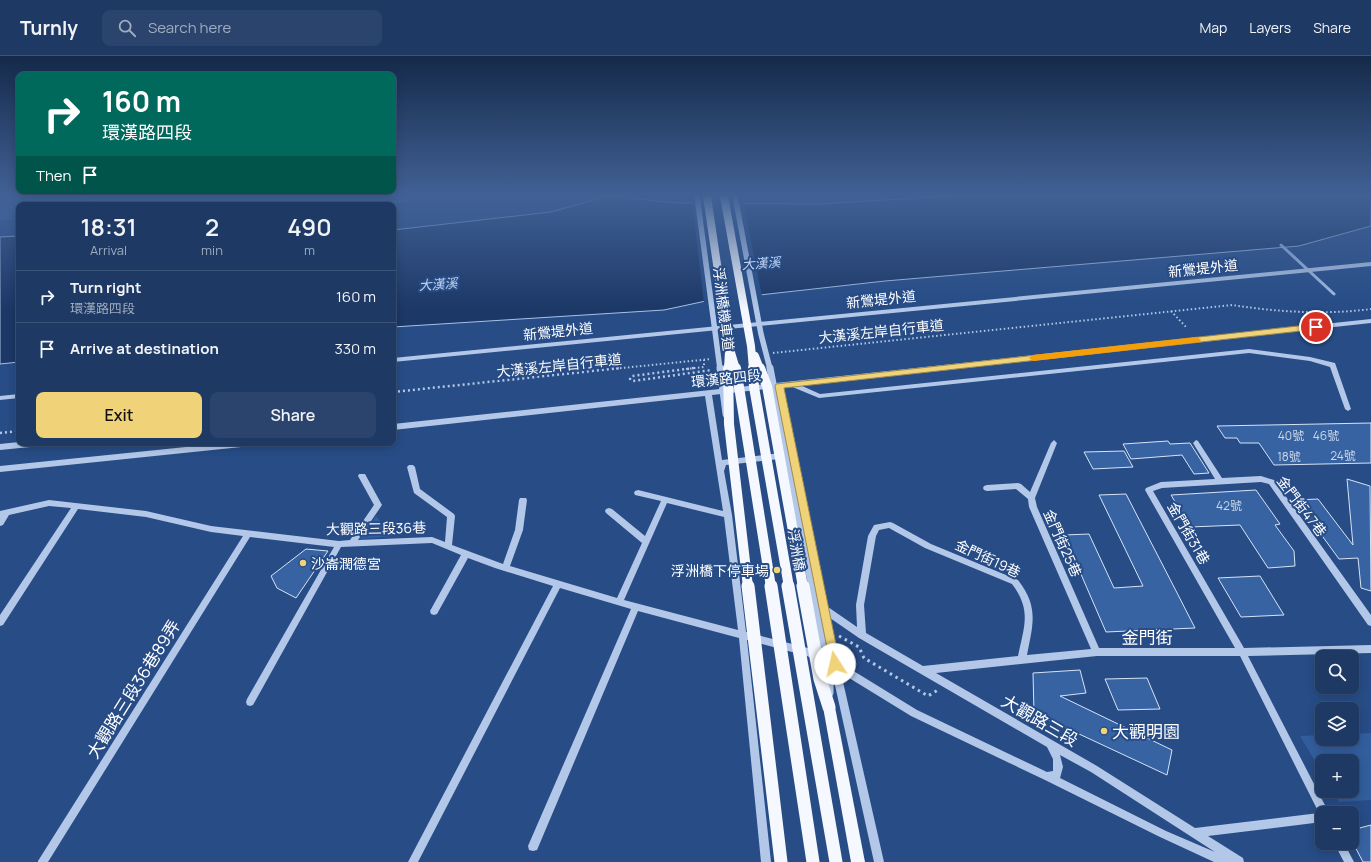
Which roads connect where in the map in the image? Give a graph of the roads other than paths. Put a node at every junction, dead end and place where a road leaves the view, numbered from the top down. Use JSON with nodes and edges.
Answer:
{"nodes":[{"id":1,"x":702,"y":234,"type":"edge"},
{"id":2,"x":713,"y":234,"type":"edge"},
{"id":3,"x":731,"y":234,"type":"edge"},
{"id":4,"x":742,"y":234,"type":"edge"},
{"id":5,"x":1371,"y":264,"type":"edge"},
{"id":6,"x":1371,"y":321,"type":"edge"},
{"id":7,"x":730,"y":346,"type":"junction"},
{"id":8,"x":751,"y":346,"type":"junction"},
{"id":9,"x":396,"y":360,"type":"edge"},
{"id":10,"x":791,"y":384,"type":"junction"},
{"id":11,"x":779,"y":386,"type":"junction"},
{"id":12,"x":708,"y":393,"type":"junction"},
{"id":13,"x":16,"y":396,"type":"edge"},
{"id":14,"x":0,"y":398,"type":"edge"},
{"id":15,"x":1348,"y":409,"type":"dead end"},
{"id":16,"x":729,"y":424,"type":"junction"},
{"id":17,"x":396,"y":427,"type":"edge"},
{"id":18,"x":1054,"y":443,"type":"dead end"},
{"id":19,"x":1196,"y":444,"type":"dead end"},
{"id":20,"x":16,"y":445,"type":"edge"},
{"id":21,"x":222,"y":446,"type":"edge"},
{"id":22,"x":0,"y":447,"type":"edge"},
{"id":23,"x":795,"y":466,"type":"junction"},
{"id":24,"x":411,"y":468,"type":"dead end"},
{"id":25,"x":0,"y":469,"type":"edge"},
{"id":26,"x":722,"y":474,"type":"junction"},
{"id":27,"x":362,"y":476,"type":"dead end"},
{"id":28,"x":1220,"y":481,"type":"junction"},
{"id":29,"x":987,"y":488,"type":"dead end"},
{"id":30,"x":638,"y":493,"type":"dead end"},
{"id":31,"x":1031,"y":498,"type":"junction"},
{"id":32,"x":523,"y":500,"type":"dead end"},
{"id":33,"x":665,"y":500,"type":"junction"},
{"id":34,"x":76,"y":506,"type":"junction"},
{"id":35,"x":609,"y":511,"type":"dead end"},
{"id":36,"x":4,"y":513,"type":"edge"},
{"id":37,"x":728,"y":515,"type":"junction"},
{"id":38,"x":0,"y":523,"type":"edge"},
{"id":39,"x":248,"y":534,"type":"junction"},
{"id":40,"x":646,"y":542,"type":"junction"},
{"id":41,"x":352,"y":543,"type":"junction"},
{"id":42,"x":339,"y":544,"type":"junction"},
{"id":43,"x":448,"y":546,"type":"junction"},
{"id":44,"x":466,"y":553,"type":"junction"},
{"id":45,"x":505,"y":568,"type":"junction"},
{"id":46,"x":558,"y":584,"type":"junction"},
{"id":47,"x":619,"y":602,"type":"junction"},
{"id":48,"x":636,"y":606,"type":"junction"},
{"id":49,"x":824,"y":609,"type":"junction"},
{"id":50,"x":434,"y":611,"type":"dead end"},
{"id":51,"x":0,"y":622,"type":"edge"},
{"id":52,"x":1371,"y":622,"type":"edge"},
{"id":53,"x":743,"y":634,"type":"junction"},
{"id":54,"x":862,"y":635,"type":"junction"},
{"id":55,"x":1371,"y":649,"type":"edge"},
{"id":56,"x":1097,"y":652,"type":"junction"},
{"id":57,"x":1242,"y":652,"type":"junction"},
{"id":58,"x":1022,"y":659,"type":"junction"},
{"id":59,"x":835,"y":664,"type":"junction"},
{"id":60,"x":924,"y":670,"type":"junction"},
{"id":61,"x":250,"y":702,"type":"dead end"},
{"id":62,"x":829,"y":707,"type":"junction"},
{"id":63,"x":1050,"y":744,"type":"junction"},
{"id":64,"x":1048,"y":776,"type":"junction"},
{"id":65,"x":1320,"y":806,"type":"edge"},
{"id":66,"x":1315,"y":818,"type":"edge"},
{"id":67,"x":1194,"y":833,"type":"junction"},
{"id":68,"x":533,"y":846,"type":"dead end"},
{"id":69,"x":1343,"y":850,"type":"edge"},
{"id":70,"x":43,"y":861,"type":"edge"},
{"id":71,"x":413,"y":862,"type":"edge"},
{"id":72,"x":766,"y":862,"type":"edge"},
{"id":73,"x":781,"y":862,"type":"edge"},
{"id":74,"x":813,"y":862,"type":"edge"},
{"id":75,"x":836,"y":862,"type":"edge"},
{"id":76,"x":858,"y":862,"type":"edge"},
{"id":77,"x":879,"y":862,"type":"edge"},
{"id":78,"x":1225,"y":862,"type":"edge"},
{"id":79,"x":1239,"y":862,"type":"edge"},
{"id":80,"x":1349,"y":862,"type":"edge"}],
"edges":[{"from":1,"to":16,"type":"street","name":"浮洲橋機車道","bridge":true},
{"from":2,"to":7,"type":"main road","bridge":true},
{"from":3,"to":8,"type":"main road","name":"浮洲橋","bridge":true},
{"from":4,"to":62,"type":"street","bridge":true},
{"from":5,"to":9,"type":"street","name":"新鶯堤外道"},
{"from":6,"to":10,"type":"street","name":"環漢路四段"},
{"from":7,"to":16,"type":"main road","bridge":true},
{"from":7,"to":74,"type":"main road","bridge":true},
{"from":8,"to":62,"type":"main road","bridge":true},
{"from":8,"to":75,"type":"main road","name":"浮洲橋","bridge":true},
{"from":10,"to":11,"type":"street","name":"環漢路四段"},
{"from":10,"to":15,"type":"street"},
{"from":11,"to":12,"type":"street","name":"環漢路四段"},
{"from":11,"to":23,"type":"street"},
{"from":12,"to":17,"type":"street","name":"環漢路四段"},
{"from":12,"to":26,"type":"street"},
{"from":13,"to":14,"type":"street"},
{"from":16,"to":73,"type":"main road","bridge":true},
{"from":18,"to":31,"type":"street","name":"金門街25巷"},
{"from":19,"to":28,"type":"street"},
{"from":20,"to":22,"type":"street"},
{"from":21,"to":25,"type":"street"},
{"from":23,"to":26,"type":"street"},
{"from":23,"to":49,"type":"street"},
{"from":24,"to":43,"type":"street"},
{"from":26,"to":37,"type":"street"},
{"from":27,"to":41,"type":"street"},
{"from":28,"to":52,"type":"street","name":"金門街47巷"},
{"from":28,"to":57,"type":"street","name":"金門街31巷"},
{"from":29,"to":31,"type":"street"},
{"from":30,"to":33,"type":"street"},
{"from":31,"to":56,"type":"street","name":"金門街25巷"},
{"from":32,"to":45,"type":"street"},
{"from":33,"to":37,"type":"street"},
{"from":33,"to":40,"type":"street"},
{"from":34,"to":36,"type":"street","name":"大觀路三段36巷"},
{"from":34,"to":39,"type":"street","name":"大觀路三段36巷"},
{"from":34,"to":51,"type":"street"},
{"from":35,"to":40,"type":"street"},
{"from":36,"to":38,"type":"street"},
{"from":37,"to":53,"type":"street"},
{"from":39,"to":42,"type":"street","name":"大觀路三段36巷"},
{"from":39,"to":70,"type":"street","name":"大觀路三段36巷89弄"},
{"from":40,"to":47,"type":"street"},
{"from":41,"to":42,"type":"street","name":"大觀路三段36巷"},
{"from":41,"to":43,"type":"street","name":"大觀路三段36巷"},
{"from":42,"to":61,"type":"street"},
{"from":43,"to":44,"type":"street","name":"大觀路三段36巷"},
{"from":44,"to":45,"type":"street","name":"大觀路三段36巷"},
{"from":44,"to":50,"type":"street"},
{"from":45,"to":46,"type":"street","name":"大觀路三段36巷"},
{"from":46,"to":47,"type":"street","name":"大觀路三段36巷"},
{"from":46,"to":71,"type":"street"},
{"from":47,"to":48,"type":"street","name":"大觀路三段36巷"},
{"from":48,"to":53,"type":"street","name":"大觀路三段36巷"},
{"from":48,"to":68,"type":"street"},
{"from":49,"to":54,"type":"street","name":"大觀路三段"},
{"from":49,"to":59,"type":"street"},
{"from":53,"to":59,"type":"street","name":"大觀路三段36巷"},
{"from":53,"to":72,"type":"street"},
{"from":54,"to":58,"type":"street","name":"金門街19巷"},
{"from":54,"to":60,"type":"street","name":"大觀路三段"},
{"from":55,"to":57,"type":"street","name":"金門街"},
{"from":56,"to":57,"type":"street","name":"金門街"},
{"from":56,"to":58,"type":"street","name":"金門街"},
{"from":57,"to":65,"type":"street"},
{"from":58,"to":60,"type":"street","name":"金門街"},
{"from":59,"to":64,"type":"street"},
{"from":59,"to":77,"type":"street"},
{"from":60,"to":63,"type":"street","name":"大觀路三段"},
{"from":62,"to":76,"type":"main road"},
{"from":63,"to":64,"type":"street"},
{"from":63,"to":67,"type":"street","name":"大觀路三段"},
{"from":64,"to":78,"type":"street"},
{"from":66,"to":67,"type":"street"},
{"from":67,"to":79,"type":"street","name":"大觀路三段"},
{"from":69,"to":80,"type":"street"}]}
